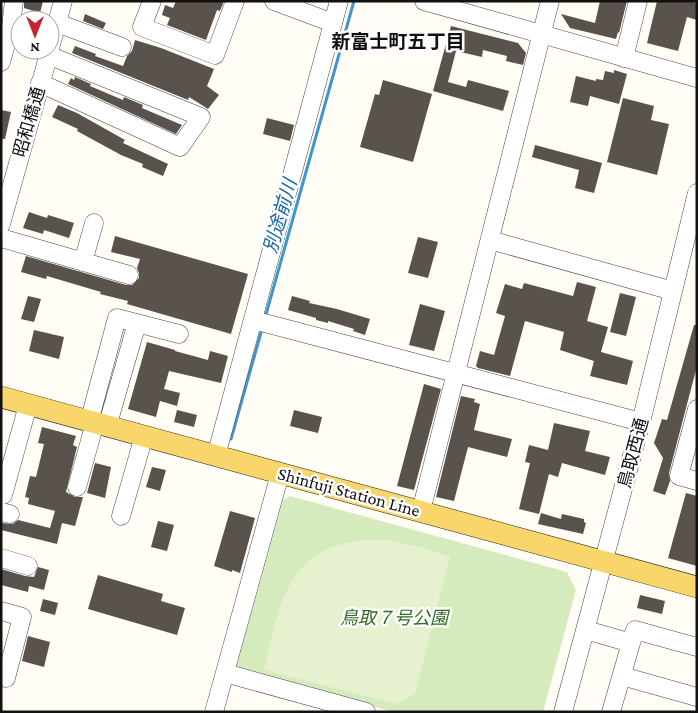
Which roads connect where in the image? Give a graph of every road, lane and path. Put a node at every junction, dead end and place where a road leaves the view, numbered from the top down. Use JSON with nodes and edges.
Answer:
{"nodes":[{"id":1,"x":14,"y":1,"type":"edge"},
{"id":2,"x":152,"y":1,"type":"edge"},
{"id":3,"x":235,"y":1,"type":"edge"},
{"id":4,"x":274,"y":1,"type":"edge"},
{"id":5,"x":339,"y":1,"type":"edge"},
{"id":6,"x":424,"y":1,"type":"edge"},
{"id":7,"x":550,"y":1,"type":"edge"},
{"id":8,"x":638,"y":1,"type":"edge"},
{"id":9,"x":60,"y":23,"type":"edge"},
{"id":10,"x":333,"y":23,"type":"junction"},
{"id":11,"x":542,"y":34,"type":"junction"},
{"id":12,"x":122,"y":47,"type":"dead end"},
{"id":13,"x":60,"y":56,"type":"edge"},
{"id":14,"x":624,"y":58,"type":"junction"},
{"id":15,"x":46,"y":60,"type":"edge"},
{"id":16,"x":1,"y":62,"type":"edge"},
{"id":17,"x":697,"y":78,"type":"edge"},
{"id":18,"x":40,"y":83,"type":"junction"},
{"id":19,"x":697,"y":193,"type":"edge"},
{"id":20,"x":94,"y":223,"type":"dead end"},
{"id":21,"x":1,"y":224,"type":"edge"},
{"id":22,"x":1,"y":238,"type":"edge"},
{"id":23,"x":490,"y":240,"type":"junction"},
{"id":24,"x":83,"y":262,"type":"junction"},
{"id":25,"x":129,"y":275,"type":"dead end"},
{"id":26,"x":673,"y":291,"type":"junction"},
{"id":27,"x":253,"y":320,"type":"junction"},
{"id":28,"x":179,"y":334,"type":"dead end"},
{"id":29,"x":456,"y":373,"type":"junction"},
{"id":30,"x":1,"y":398,"type":"edge"},
{"id":31,"x":28,"y":405,"type":"junction"},
{"id":32,"x":697,"y":409,"type":"edge"},
{"id":33,"x":642,"y":422,"type":"junction"},
{"id":34,"x":97,"y":424,"type":"junction"},
{"id":35,"x":144,"y":436,"type":"junction"},
{"id":36,"x":692,"y":446,"type":"edge"},
{"id":37,"x":216,"y":456,"type":"junction"},
{"id":38,"x":280,"y":474,"type":"junction"},
{"id":39,"x":697,"y":481,"type":"edge"},
{"id":40,"x":77,"y":487,"type":"dead end"},
{"id":41,"x":5,"y":507,"type":"edge"},
{"id":42,"x":421,"y":511,"type":"junction"},
{"id":43,"x":121,"y":516,"type":"dead end"},
{"id":44,"x":1,"y":558,"type":"edge"},
{"id":45,"x":604,"y":562,"type":"junction"},
{"id":46,"x":28,"y":566,"type":"dead end"},
{"id":47,"x":697,"y":587,"type":"edge"},
{"id":48,"x":1,"y":611,"type":"edge"},
{"id":49,"x":586,"y":630,"type":"junction"},
{"id":50,"x":631,"y":643,"type":"junction"},
{"id":51,"x":697,"y":647,"type":"edge"},
{"id":52,"x":225,"y":673,"type":"junction"},
{"id":53,"x":622,"y":676,"type":"junction"},
{"id":54,"x":1,"y":677,"type":"edge"},
{"id":55,"x":697,"y":697,"type":"edge"},
{"id":56,"x":697,"y":707,"type":"edge"},
{"id":57,"x":214,"y":712,"type":"edge"},
{"id":58,"x":366,"y":712,"type":"edge"},
{"id":59,"x":564,"y":712,"type":"edge"},
{"id":60,"x":611,"y":712,"type":"edge"},
{"id":61,"x":695,"y":712,"type":"edge"}],
"edges":[{"from":1,"to":16,"type":"street"},
{"from":2,"to":3,"type":"street"},
{"from":4,"to":10,"type":"street"},
{"from":5,"to":10,"type":"street"},
{"from":6,"to":11,"type":"street"},
{"from":7,"to":11,"type":"street"},
{"from":8,"to":14,"type":"street"},
{"from":9,"to":12,"type":"street"},
{"from":10,"to":27,"type":"street"},
{"from":11,"to":14,"type":"street"},
{"from":11,"to":23,"type":"street"},
{"from":13,"to":18,"type":"street"},
{"from":14,"to":17,"type":"street"},
{"from":15,"to":18,"type":"street","name":"昭和橋通"},
{"from":18,"to":21,"type":"street","name":"昭和橋通"},
{"from":19,"to":26,"type":"street","name":"鳥取西通"},
{"from":20,"to":24,"type":"street"},
{"from":22,"to":24,"type":"street"},
{"from":23,"to":26,"type":"street"},
{"from":23,"to":29,"type":"street"},
{"from":24,"to":25,"type":"street"},
{"from":26,"to":33,"type":"street","name":"鳥取西通"},
{"from":27,"to":29,"type":"street"},
{"from":27,"to":37,"type":"street"},
{"from":28,"to":34,"type":"street"},
{"from":29,"to":33,"type":"street"},
{"from":29,"to":42,"type":"street"},
{"from":30,"to":31,"type":"main road","name":"Shinfuji Station Line"},
{"from":31,"to":34,"type":"main road","name":"Shinfuji Station Line"},
{"from":31,"to":41,"type":"street"},
{"from":32,"to":36,"type":"street"},
{"from":33,"to":45,"type":"street","name":"鳥取西通"},
{"from":34,"to":35,"type":"main road","name":"Shinfuji Station Line"},
{"from":34,"to":40,"type":"street"},
{"from":35,"to":37,"type":"main road","name":"Shinfuji Station Line"},
{"from":35,"to":43,"type":"street"},
{"from":36,"to":39,"type":"street"},
{"from":37,"to":38,"type":"main road","name":"Shinfuji Station Line"},
{"from":38,"to":42,"type":"main road","name":"Shinfuji Station Line"},
{"from":38,"to":52,"type":"street"},
{"from":42,"to":45,"type":"main road","name":"Shinfuji Station Line"},
{"from":44,"to":46,"type":"street"},
{"from":45,"to":47,"type":"main road","name":"Shinfuji Station Line"},
{"from":45,"to":49,"type":"street","name":"鳥取西通"},
{"from":48,"to":54,"type":"street"},
{"from":49,"to":50,"type":"street"},
{"from":49,"to":59,"type":"street","name":"鳥取西通"},
{"from":50,"to":51,"type":"street"},
{"from":50,"to":53,"type":"street"},
{"from":52,"to":57,"type":"street"},
{"from":52,"to":58,"type":"street"},
{"from":53,"to":55,"type":"street"},
{"from":53,"to":60,"type":"street"},
{"from":56,"to":61,"type":"street"}]}
